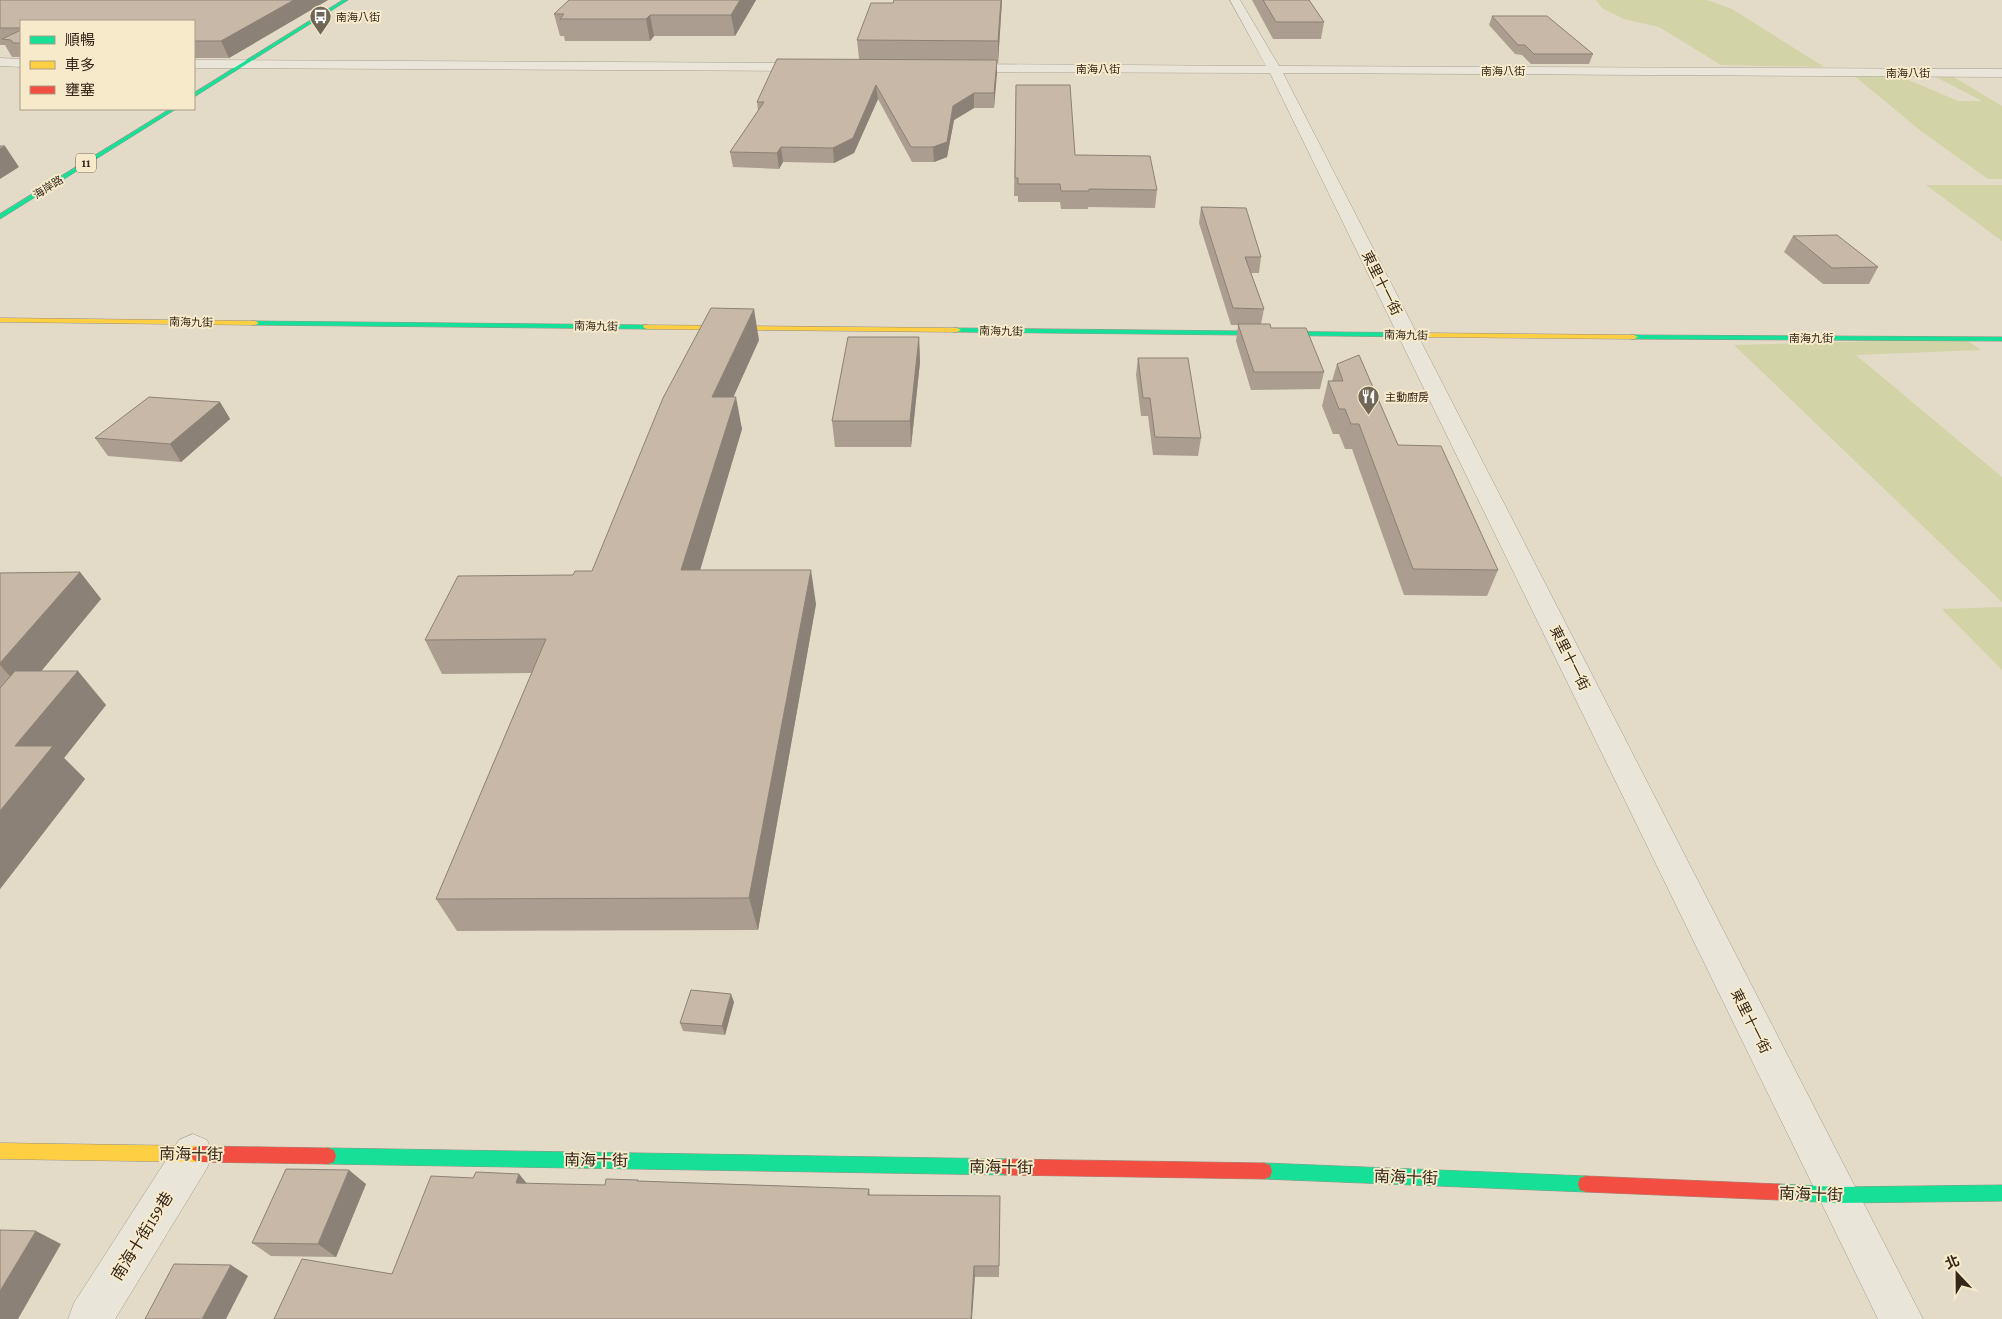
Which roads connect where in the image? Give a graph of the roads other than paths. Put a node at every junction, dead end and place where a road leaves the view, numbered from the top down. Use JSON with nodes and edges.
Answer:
{"nodes":[{"id":1,"x":346,"y":0,"type":"edge"},
{"id":2,"x":1236,"y":0,"type":"edge"},
{"id":3,"x":0,"y":62,"type":"edge"},
{"id":4,"x":20,"y":62,"type":"edge"},
{"id":5,"x":195,"y":64,"type":"edge"},
{"id":6,"x":243,"y":64,"type":"junction"},
{"id":7,"x":819,"y":68,"type":"edge"},
{"id":8,"x":948,"y":68,"type":"edge"},
{"id":9,"x":1275,"y":70,"type":"junction"},
{"id":10,"x":2002,"y":73,"type":"edge"},
{"id":11,"x":195,"y":94,"type":"edge"},
{"id":12,"x":170,"y":110,"type":"edge"},
{"id":13,"x":0,"y":217,"type":"edge"},
{"id":14,"x":0,"y":320,"type":"edge"},
{"id":15,"x":1408,"y":335,"type":"junction"},
{"id":16,"x":2002,"y":339,"type":"edge"},
{"id":17,"x":0,"y":1151,"type":"edge"},
{"id":18,"x":193,"y":1154,"type":"junction"},
{"id":19,"x":2002,"y":1192,"type":"edge"},
{"id":20,"x":1839,"y":1195,"type":"junction"},
{"id":21,"x":90,"y":1319,"type":"edge"},
{"id":22,"x":1901,"y":1319,"type":"edge"}],
"edges":[{"from":1,"to":6,"type":"street"},
{"from":2,"to":9,"type":"street","name":"東里十一街"},
{"from":3,"to":4,"type":"street"},
{"from":5,"to":6,"type":"street"},
{"from":6,"to":7,"type":"street"},
{"from":6,"to":11,"type":"street"},
{"from":8,"to":9,"type":"street","name":"南海八街"},
{"from":9,"to":10,"type":"street","name":"南海八街"},
{"from":9,"to":15,"type":"street","name":"東里十一街"},
{"from":12,"to":13,"type":"street","name":"海岸路","number":"11"},
{"from":14,"to":15,"type":"street","name":"南海九街"},
{"from":15,"to":16,"type":"street","name":"南海九街"},
{"from":15,"to":20,"type":"street","name":"東里十一街"},
{"from":17,"to":18,"type":"street","name":"南海十街"},
{"from":18,"to":20,"type":"street","name":"南海十街"},
{"from":18,"to":21,"type":"street","name":"南海十街159巷"},
{"from":19,"to":20,"type":"street","name":"南海十街"},
{"from":20,"to":22,"type":"street","name":"東里十一街"}]}
